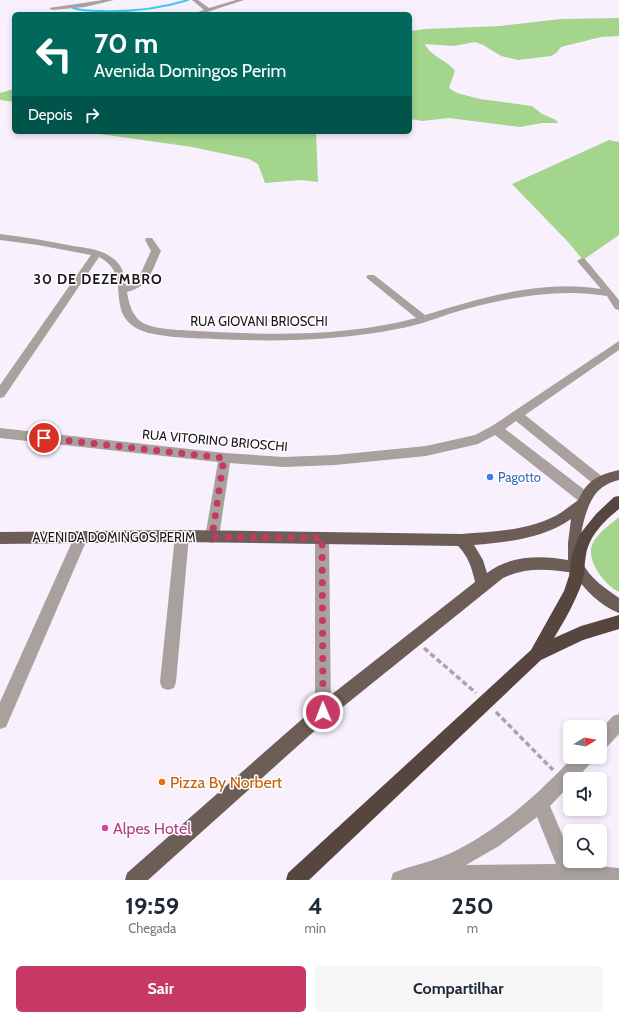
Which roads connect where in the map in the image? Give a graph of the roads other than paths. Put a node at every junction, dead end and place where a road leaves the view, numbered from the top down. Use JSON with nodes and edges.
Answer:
{"nodes":[{"id":1,"x":111,"y":0,"type":"edge"},
{"id":2,"x":195,"y":0,"type":"edge"},
{"id":3,"x":241,"y":0,"type":"edge"},
{"id":4,"x":52,"y":8,"type":"dead end"},
{"id":5,"x":208,"y":10,"type":"junction"},
{"id":6,"x":202,"y":12,"type":"edge"},
{"id":7,"x":0,"y":237,"type":"edge"},
{"id":8,"x":149,"y":240,"type":"dead end"},
{"id":9,"x":97,"y":253,"type":"junction"},
{"id":10,"x":582,"y":261,"type":"dead end"},
{"id":11,"x":371,"y":277,"type":"dead end"},
{"id":12,"x":122,"y":290,"type":"junction"},
{"id":13,"x":615,"y":292,"type":"edge"},
{"id":14,"x":619,"y":307,"type":"edge"},
{"id":15,"x":424,"y":319,"type":"junction"},
{"id":16,"x":619,"y":345,"type":"edge"},
{"id":17,"x":0,"y":394,"type":"edge"},
{"id":18,"x":516,"y":415,"type":"junction"},
{"id":19,"x":496,"y":429,"type":"junction"},
{"id":20,"x":0,"y":432,"type":"edge"},
{"id":21,"x":224,"y":458,"type":"junction"},
{"id":22,"x":612,"y":476,"type":"edge"},
{"id":23,"x":583,"y":501,"type":"junction"},
{"id":24,"x":619,"y":501,"type":"edge"},
{"id":25,"x":182,"y":536,"type":"junction"},
{"id":26,"x":81,"y":537,"type":"junction"},
{"id":27,"x":212,"y":537,"type":"junction"},
{"id":28,"x":0,"y":538,"type":"edge"},
{"id":29,"x":322,"y":538,"type":"junction"},
{"id":30,"x":462,"y":540,"type":"junction"},
{"id":31,"x":579,"y":561,"type":"junction"},
{"id":32,"x":483,"y":584,"type":"junction"},
{"id":33,"x":619,"y":606,"type":"edge"},
{"id":34,"x":619,"y":622,"type":"edge"},
{"id":35,"x":536,"y":655,"type":"junction"},
{"id":36,"x":168,"y":682,"type":"dead end"},
{"id":37,"x":323,"y":712,"type":"junction"},
{"id":38,"x":0,"y":721,"type":"edge"},
{"id":39,"x":619,"y":722,"type":"edge"},
{"id":40,"x":607,"y":735,"type":"edge"},
{"id":41,"x":578,"y":764,"type":"edge"},
{"id":42,"x":540,"y":803,"type":"junction"},
{"id":43,"x":423,"y":875,"type":"junction"},
{"id":44,"x":571,"y":877,"type":"edge"},
{"id":45,"x":619,"y":877,"type":"edge"},
{"id":46,"x":134,"y":880,"type":"edge"},
{"id":47,"x":296,"y":880,"type":"edge"},
{"id":48,"x":400,"y":880,"type":"edge"}],
"edges":[{"from":1,"to":4,"type":"street"},
{"from":2,"to":5,"type":"street"},
{"from":3,"to":5,"type":"street"},
{"from":5,"to":6,"type":"street"},
{"from":7,"to":9,"type":"street","name":"RUA GIOVANI BRIOSCHI"},
{"from":8,"to":12,"type":"street"},
{"from":9,"to":12,"type":"street","name":"RUA GIOVANI BRIOSCHI"},
{"from":9,"to":17,"type":"street"},
{"from":10,"to":13,"type":"street"},
{"from":11,"to":15,"type":"street"},
{"from":12,"to":15,"type":"street","name":"RUA GIOVANI BRIOSCHI"},
{"from":13,"to":14,"type":"street"},
{"from":13,"to":15,"type":"street","name":"RUA GIOVANI BRIOSCHI"},
{"from":16,"to":18,"type":"street","name":"RUA VITORINO BRIOSCHI"},
{"from":18,"to":19,"type":"street","name":"RUA VITORINO BRIOSCHI"},
{"from":18,"to":22,"type":"street"},
{"from":19,"to":21,"type":"street","name":"RUA VITORINO BRIOSCHI"},
{"from":19,"to":23,"type":"street"},
{"from":20,"to":21,"type":"street","name":"RUA VITORINO BRIOSCHI"},
{"from":21,"to":27,"type":"street"},
{"from":22,"to":23,"type":"main road","name":"AVENIDA DOMINGOS PERIM"},
{"from":23,"to":30,"type":"main road","name":"AVENIDA DOMINGOS PERIM"},
{"from":23,"to":31,"type":"main road"},
{"from":24,"to":31,"type":"highway"},
{"from":25,"to":26,"type":"main road","name":"AVENIDA DOMINGOS PERIM"},
{"from":25,"to":27,"type":"main road","name":"AVENIDA DOMINGOS PERIM"},
{"from":25,"to":36,"type":"street"},
{"from":26,"to":28,"type":"main road","name":"AVENIDA DOMINGOS PERIM"},
{"from":26,"to":38,"type":"street"},
{"from":27,"to":29,"type":"main road","name":"AVENIDA DOMINGOS PERIM"},
{"from":29,"to":30,"type":"main road","name":"AVENIDA DOMINGOS PERIM"},
{"from":29,"to":37,"type":"street"},
{"from":30,"to":32,"type":"main road"},
{"from":31,"to":32,"type":"main road"},
{"from":31,"to":33,"type":"main road"},
{"from":31,"to":35,"type":"highway"},
{"from":32,"to":37,"type":"main road"},
{"from":34,"to":35,"type":"highway"},
{"from":35,"to":47,"type":"highway"},
{"from":37,"to":46,"type":"main road"},
{"from":39,"to":40,"type":"street"},
{"from":41,"to":42,"type":"street"},
{"from":42,"to":43,"type":"street"},
{"from":42,"to":44,"type":"street"},
{"from":43,"to":44,"type":"street"},
{"from":43,"to":48,"type":"street"},
{"from":44,"to":45,"type":"street"}]}
